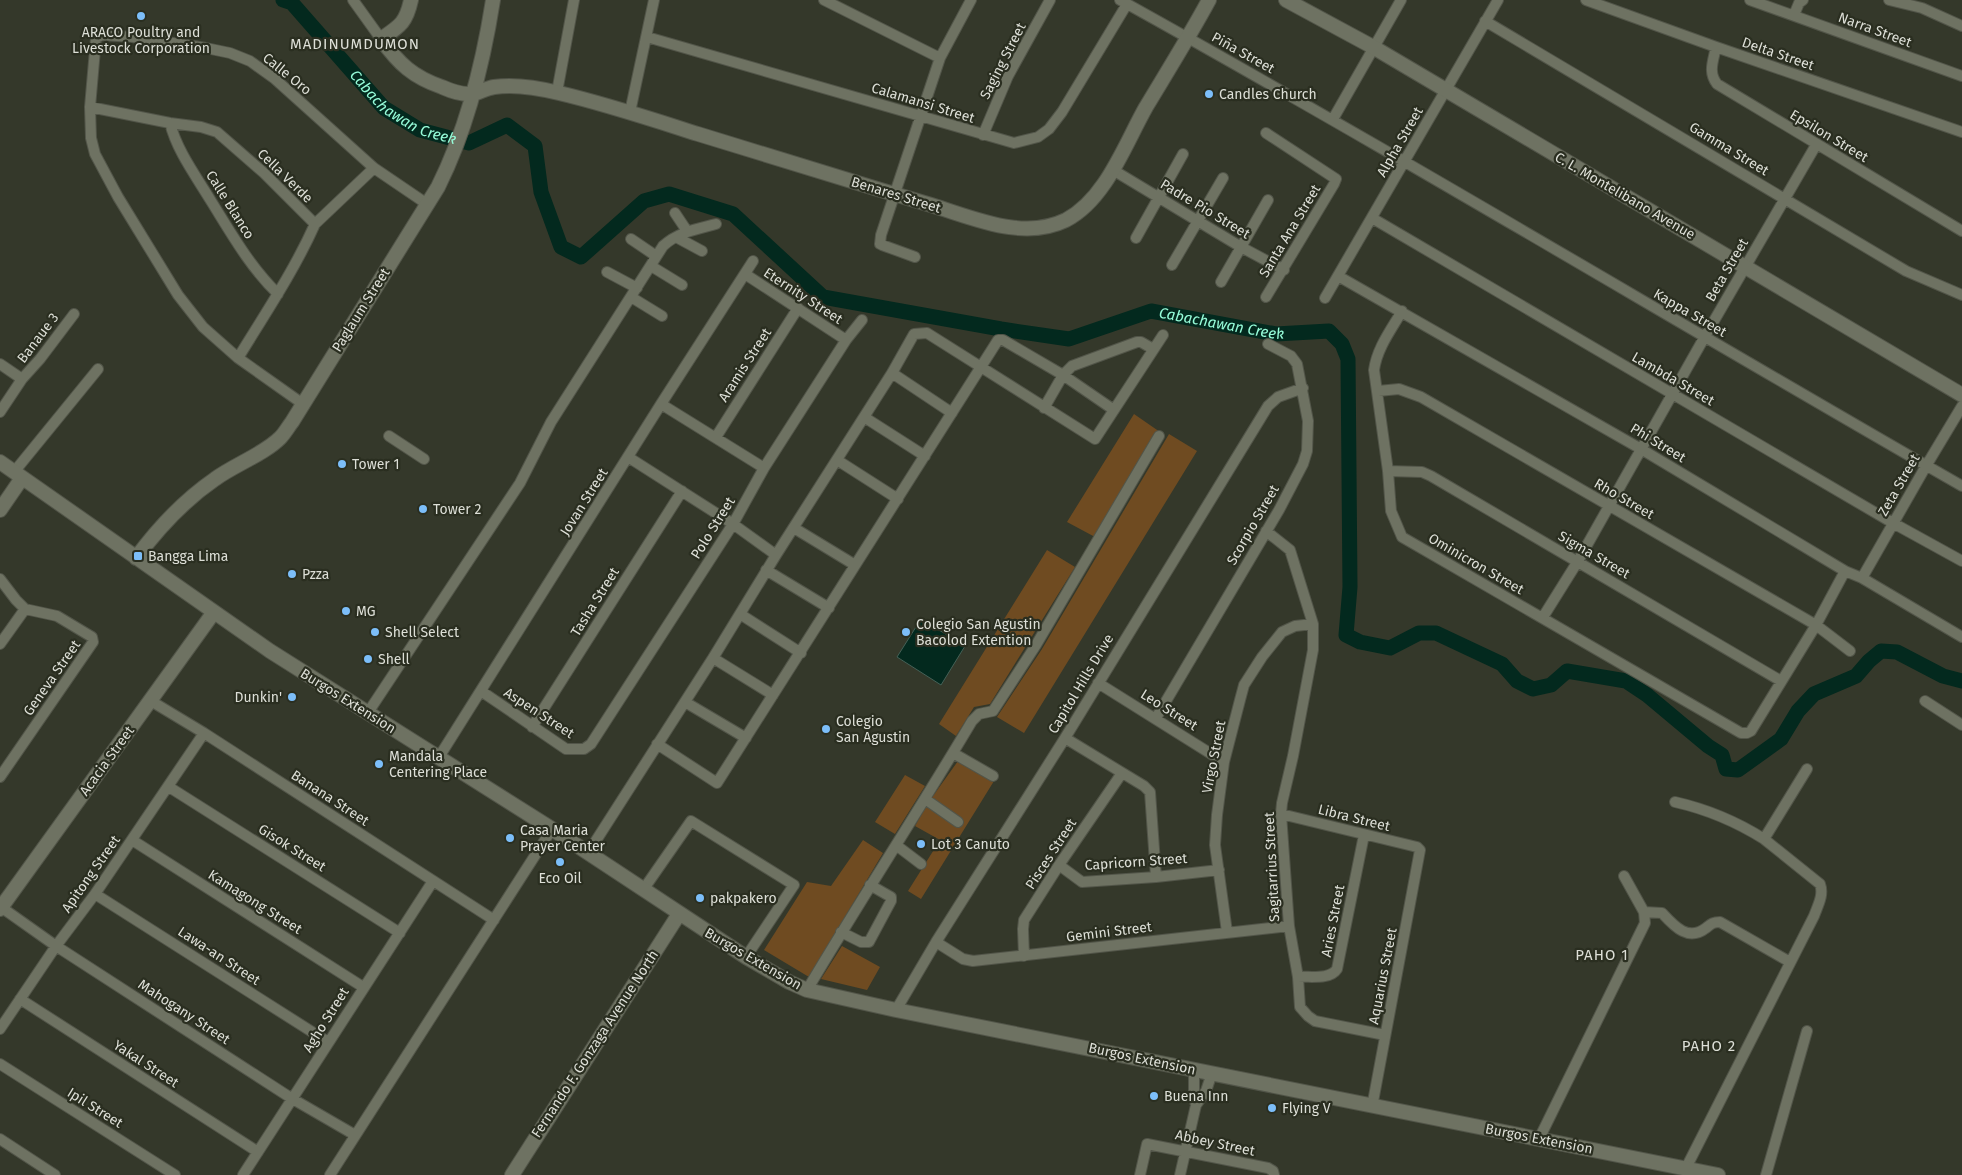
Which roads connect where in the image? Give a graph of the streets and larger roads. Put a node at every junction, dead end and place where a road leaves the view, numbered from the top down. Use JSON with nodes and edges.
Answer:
{"nodes":[{"id":1,"x":353,"y":0,"type":"edge"},
{"id":2,"x":411,"y":0,"type":"edge"},
{"id":3,"x":494,"y":0,"type":"edge"},
{"id":4,"x":574,"y":0,"type":"edge"},
{"id":5,"x":654,"y":0,"type":"edge"},
{"id":6,"x":824,"y":0,"type":"edge"},
{"id":7,"x":1050,"y":0,"type":"edge"},
{"id":8,"x":1210,"y":0,"type":"edge"},
{"id":9,"x":1286,"y":0,"type":"edge"},
{"id":10,"x":1401,"y":0,"type":"edge"},
{"id":11,"x":1498,"y":0,"type":"edge"},
{"id":12,"x":1586,"y":0,"type":"edge"},
{"id":13,"x":1753,"y":0,"type":"edge"},
{"id":14,"x":1803,"y":0,"type":"edge"},
{"id":15,"x":1889,"y":0,"type":"edge"},
{"id":16,"x":967,"y":2,"type":"edge"},
{"id":17,"x":1123,"y":2,"type":"edge"},
{"id":18,"x":1794,"y":15,"type":"junction"},
{"id":19,"x":1485,"y":21,"type":"junction"},
{"id":20,"x":1962,"y":26,"type":"edge"},
{"id":21,"x":381,"y":38,"type":"junction"},
{"id":22,"x":647,"y":38,"type":"junction"},
{"id":23,"x":1189,"y":38,"type":"junction"},
{"id":24,"x":1373,"y":47,"type":"junction"},
{"id":25,"x":1716,"y":47,"type":"junction"},
{"id":26,"x":940,"y":58,"type":"junction"},
{"id":27,"x":1962,"y":64,"type":"edge"},
{"id":28,"x":1959,"y":75,"type":"edge"},
{"id":29,"x":1445,"y":91,"type":"junction"},
{"id":30,"x":557,"y":92,"type":"junction"},
{"id":31,"x":473,"y":95,"type":"junction"},
{"id":32,"x":90,"y":107,"type":"junction"},
{"id":33,"x":630,"y":112,"type":"junction"},
{"id":34,"x":920,"y":116,"type":"junction"},
{"id":35,"x":1333,"y":119,"type":"junction"},
{"id":36,"x":170,"y":123,"type":"junction"},
{"id":37,"x":1962,"y":132,"type":"edge"},
{"id":38,"x":1266,"y":133,"type":"dead end"},
{"id":39,"x":983,"y":135,"type":"junction"},
{"id":40,"x":1816,"y":145,"type":"junction"},
{"id":41,"x":1183,"y":154,"type":"dead end"},
{"id":42,"x":1404,"y":162,"type":"junction"},
{"id":43,"x":374,"y":168,"type":"junction"},
{"id":44,"x":1113,"y":170,"type":"junction"},
{"id":45,"x":1223,"y":178,"type":"dead end"},
{"id":46,"x":894,"y":195,"type":"junction"},
{"id":47,"x":1159,"y":198,"type":"junction"},
{"id":48,"x":1786,"y":199,"type":"junction"},
{"id":49,"x":1268,"y":200,"type":"dead end"},
{"id":50,"x":426,"y":204,"type":"junction"},
{"id":51,"x":675,"y":213,"type":"dead end"},
{"id":52,"x":1372,"y":218,"type":"junction"},
{"id":53,"x":1198,"y":221,"type":"junction"},
{"id":54,"x":314,"y":224,"type":"junction"},
{"id":55,"x":716,"y":224,"type":"dead end"},
{"id":56,"x":687,"y":231,"type":"junction"},
{"id":57,"x":1962,"y":231,"type":"edge"},
{"id":58,"x":676,"y":237,"type":"junction"},
{"id":59,"x":1136,"y":238,"type":"dead end"},
{"id":60,"x":631,"y":239,"type":"dead end"},
{"id":61,"x":1241,"y":247,"type":"junction"},
{"id":62,"x":702,"y":251,"type":"dead end"},
{"id":63,"x":656,"y":256,"type":"junction"},
{"id":64,"x":915,"y":257,"type":"dead end"},
{"id":65,"x":753,"y":261,"type":"dead end"},
{"id":66,"x":1172,"y":265,"type":"dead end"},
{"id":67,"x":651,"y":266,"type":"junction"},
{"id":68,"x":1745,"y":267,"type":"junction"},
{"id":69,"x":1284,"y":270,"type":"junction"},
{"id":70,"x":607,"y":272,"type":"dead end"},
{"id":71,"x":745,"y":274,"type":"junction"},
{"id":72,"x":1338,"y":276,"type":"junction"},
{"id":73,"x":1221,"y":282,"type":"dead end"},
{"id":74,"x":682,"y":285,"type":"dead end"},
{"id":75,"x":634,"y":293,"type":"junction"},
{"id":76,"x":278,"y":294,"type":"junction"},
{"id":77,"x":1962,"y":295,"type":"edge"},
{"id":78,"x":1266,"y":297,"type":"dead end"},
{"id":79,"x":1325,"y":298,"type":"dead end"},
{"id":80,"x":798,"y":308,"type":"junction"},
{"id":81,"x":1402,"y":311,"type":"junction"},
{"id":82,"x":74,"y":314,"type":"dead end"},
{"id":83,"x":662,"y":316,"type":"dead end"},
{"id":84,"x":862,"y":320,"type":"dead end"},
{"id":85,"x":1163,"y":335,"type":"dead end"},
{"id":86,"x":1704,"y":338,"type":"junction"},
{"id":87,"x":846,"y":340,"type":"junction"},
{"id":88,"x":1268,"y":344,"type":"dead end"},
{"id":89,"x":1153,"y":350,"type":"junction"},
{"id":90,"x":238,"y":358,"type":"junction"},
{"id":91,"x":0,"y":364,"type":"edge"},
{"id":92,"x":980,"y":367,"type":"junction"},
{"id":93,"x":98,"y":369,"type":"dead end"},
{"id":94,"x":892,"y":373,"type":"junction"},
{"id":95,"x":1063,"y":376,"type":"junction"},
{"id":96,"x":22,"y":379,"type":"junction"},
{"id":97,"x":1303,"y":388,"type":"junction"},
{"id":98,"x":1378,"y":391,"type":"junction"},
{"id":99,"x":1672,"y":395,"type":"junction"},
{"id":100,"x":1962,"y":395,"type":"edge"},
{"id":101,"x":303,"y":404,"type":"junction"},
{"id":102,"x":661,"y":404,"type":"junction"},
{"id":103,"x":1962,"y":406,"type":"edge"},
{"id":104,"x":1044,"y":408,"type":"junction"},
{"id":105,"x":1114,"y":410,"type":"junction"},
{"id":106,"x":0,"y":412,"type":"edge"},
{"id":107,"x":952,"y":413,"type":"junction"},
{"id":108,"x":864,"y":417,"type":"junction"},
{"id":109,"x":389,"y":436,"type":"dead end"},
{"id":110,"x":1159,"y":436,"type":"dead end"},
{"id":111,"x":716,"y":437,"type":"junction"},
{"id":112,"x":1641,"y":449,"type":"junction"},
{"id":113,"x":925,"y":456,"type":"junction"},
{"id":114,"x":628,"y":457,"type":"junction"},
{"id":115,"x":424,"y":459,"type":"dead end"},
{"id":116,"x":837,"y":460,"type":"junction"},
{"id":117,"x":0,"y":462,"type":"edge"},
{"id":118,"x":1926,"y":466,"type":"junction"},
{"id":119,"x":764,"y":468,"type":"junction"},
{"id":120,"x":1388,"y":472,"type":"junction"},
{"id":121,"x":18,"y":475,"type":"junction"},
{"id":122,"x":1962,"y":486,"type":"edge"},
{"id":123,"x":682,"y":491,"type":"junction"},
{"id":124,"x":898,"y":499,"type":"junction"},
{"id":125,"x":1608,"y":506,"type":"junction"},
{"id":126,"x":0,"y":510,"type":"edge"},
{"id":127,"x":1893,"y":523,"type":"junction"},
{"id":128,"x":733,"y":524,"type":"junction"},
{"id":129,"x":794,"y":528,"type":"junction"},
{"id":130,"x":1266,"y":532,"type":"junction"},
{"id":131,"x":776,"y":555,"type":"junction"},
{"id":132,"x":136,"y":558,"type":"junction"},
{"id":133,"x":1578,"y":561,"type":"junction"},
{"id":134,"x":1962,"y":561,"type":"edge"},
{"id":135,"x":855,"y":565,"type":"junction"},
{"id":136,"x":766,"y":570,"type":"junction"},
{"id":137,"x":1845,"y":571,"type":"junction"},
{"id":138,"x":1862,"y":578,"type":"junction"},
{"id":139,"x":0,"y":580,"type":"edge"},
{"id":140,"x":829,"y":608,"type":"junction"},
{"id":141,"x":25,"y":609,"type":"junction"},
{"id":142,"x":214,"y":612,"type":"junction"},
{"id":143,"x":740,"y":614,"type":"junction"},
{"id":144,"x":1543,"y":617,"type":"junction"},
{"id":145,"x":1313,"y":624,"type":"junction"},
{"id":146,"x":1816,"y":625,"type":"junction"},
{"id":147,"x":1962,"y":637,"type":"edge"},
{"id":148,"x":0,"y":644,"type":"edge"},
{"id":149,"x":1850,"y":651,"type":"dead end"},
{"id":150,"x":801,"y":653,"type":"junction"},
{"id":151,"x":713,"y":658,"type":"junction"},
{"id":152,"x":1780,"y":681,"type":"junction"},
{"id":153,"x":1098,"y":682,"type":"junction"},
{"id":154,"x":481,"y":691,"type":"junction"},
{"id":155,"x":772,"y":695,"type":"junction"},
{"id":156,"x":151,"y":701,"type":"junction"},
{"id":157,"x":1924,"y":701,"type":"dead end"},
{"id":158,"x":684,"y":702,"type":"junction"},
{"id":159,"x":367,"y":714,"type":"junction"},
{"id":160,"x":1156,"y":718,"type":"junction"},
{"id":161,"x":1962,"y":725,"type":"edge"},
{"id":162,"x":532,"y":727,"type":"junction"},
{"id":163,"x":204,"y":733,"type":"junction"},
{"id":164,"x":746,"y":738,"type":"junction"},
{"id":165,"x":1065,"y":738,"type":"junction"},
{"id":166,"x":656,"y":744,"type":"junction"},
{"id":167,"x":584,"y":749,"type":"joint"},
{"id":168,"x":954,"y":752,"type":"junction"},
{"id":169,"x":439,"y":758,"type":"junction"},
{"id":170,"x":1224,"y":762,"type":"junction"},
{"id":171,"x":1807,"y":769,"type":"dead end"},
{"id":172,"x":1122,"y":773,"type":"junction"},
{"id":173,"x":993,"y":776,"type":"dead end"},
{"id":174,"x":0,"y":777,"type":"edge"},
{"id":175,"x":168,"y":786,"type":"junction"},
{"id":176,"x":925,"y":799,"type":"junction"},
{"id":177,"x":1675,"y":802,"type":"dead end"},
{"id":178,"x":1281,"y":814,"type":"junction"},
{"id":179,"x":958,"y":822,"type":"dead end"},
{"id":180,"x":552,"y":829,"type":"junction"},
{"id":181,"x":1364,"y":835,"type":"junction"},
{"id":182,"x":1764,"y":839,"type":"junction"},
{"id":183,"x":132,"y":840,"type":"junction"},
{"id":184,"x":896,"y":845,"type":"junction"},
{"id":185,"x":1420,"y":850,"type":"joint"},
{"id":186,"x":588,"y":852,"type":"junction"},
{"id":187,"x":921,"y":864,"type":"dead end"},
{"id":188,"x":1059,"y":865,"type":"junction"},
{"id":189,"x":1219,"y":870,"type":"junction"},
{"id":190,"x":1624,"y":876,"type":"dead end"},
{"id":191,"x":1156,"y":877,"type":"junction"},
{"id":192,"x":433,"y":881,"type":"junction"},
{"id":193,"x":870,"y":884,"type":"junction"},
{"id":194,"x":643,"y":890,"type":"junction"},
{"id":195,"x":95,"y":894,"type":"junction"},
{"id":196,"x":1,"y":908,"type":"edge"},
{"id":197,"x":1644,"y":912,"type":"junction"},
{"id":198,"x":679,"y":914,"type":"junction"},
{"id":199,"x":494,"y":920,"type":"junction"},
{"id":200,"x":1289,"y":926,"type":"junction"},
{"id":201,"x":841,"y":932,"type":"junction"},
{"id":202,"x":1227,"y":932,"type":"junction"},
{"id":203,"x":400,"y":933,"type":"junction"},
{"id":204,"x":936,"y":942,"type":"junction"},
{"id":205,"x":56,"y":946,"type":"junction"},
{"id":206,"x":1024,"y":956,"type":"junction"},
{"id":207,"x":746,"y":957,"type":"junction"},
{"id":208,"x":1790,"y":962,"type":"junction"},
{"id":209,"x":1298,"y":977,"type":"junction"},
{"id":210,"x":363,"y":987,"type":"junction"},
{"id":211,"x":806,"y":990,"type":"junction"},
{"id":212,"x":20,"y":1000,"type":"junction"},
{"id":213,"x":896,"y":1010,"type":"junction"},
{"id":214,"x":0,"y":1030,"type":"edge"},
{"id":215,"x":1807,"y":1031,"type":"dead end"},
{"id":216,"x":1385,"y":1035,"type":"junction"},
{"id":217,"x":328,"y":1042,"type":"junction"},
{"id":218,"x":0,"y":1064,"type":"edge"},
{"id":219,"x":1194,"y":1069,"type":"junction"},
{"id":220,"x":1212,"y":1073,"type":"junction"},
{"id":221,"x":292,"y":1098,"type":"junction"},
{"id":222,"x":1196,"y":1105,"type":"junction"},
{"id":223,"x":1372,"y":1107,"type":"junction"},
{"id":224,"x":355,"y":1135,"type":"junction"},
{"id":225,"x":0,"y":1139,"type":"edge"},
{"id":226,"x":1539,"y":1139,"type":"junction"},
{"id":227,"x":1185,"y":1151,"type":"junction"},
{"id":228,"x":258,"y":1152,"type":"junction"},
{"id":229,"x":1686,"y":1168,"type":"junction"},
{"id":230,"x":54,"y":1175,"type":"edge"},
{"id":231,"x":175,"y":1175,"type":"edge"},
{"id":232,"x":243,"y":1175,"type":"edge"},
{"id":233,"x":330,"y":1175,"type":"edge"},
{"id":234,"x":512,"y":1175,"type":"edge"},
{"id":235,"x":1140,"y":1175,"type":"edge"},
{"id":236,"x":1180,"y":1175,"type":"edge"},
{"id":237,"x":1274,"y":1175,"type":"edge"},
{"id":238,"x":1715,"y":1175,"type":"edge"},
{"id":239,"x":1766,"y":1175,"type":"edge"}],
"edges":[{"from":1,"to":21,"type":"street"},
{"from":2,"to":21,"type":"street"},
{"from":3,"to":31,"type":"street","name":"Paglaum Street"},
{"from":4,"to":30,"type":"street"},
{"from":5,"to":22,"type":"street"},
{"from":6,"to":26,"type":"street"},
{"from":7,"to":39,"type":"street","name":"Saging Street"},
{"from":8,"to":23,"type":"street","name":"Benares Street"},
{"from":9,"to":24,"type":"street","name":"C. L. Montelibano Avenue"},
{"from":10,"to":24,"type":"street"},
{"from":11,"to":19,"type":"street","name":"Alpha Street"},
{"from":12,"to":25,"type":"street","name":"Delta Street"},
{"from":13,"to":18,"type":"street","name":"Narra Street"},
{"from":14,"to":18,"type":"street"},
{"from":15,"to":20,"type":"street"},
{"from":16,"to":26,"type":"street"},
{"from":17,"to":23,"type":"street","name":"Piña Street"},
{"from":17,"to":39,"type":"street","name":"Calamansi Street"},
{"from":18,"to":28,"type":"street","name":"Narra Street"},
{"from":19,"to":29,"type":"street","name":"Alpha Street"},
{"from":19,"to":48,"type":"street","name":"Gamma Street"},
{"from":21,"to":31,"type":"street"},
{"from":22,"to":33,"type":"street"},
{"from":22,"to":34,"type":"street","name":"Calamansi Street"},
{"from":23,"to":35,"type":"street","name":"Piña Street"},
{"from":23,"to":44,"type":"street","name":"Benares Street"},
{"from":24,"to":29,"type":"street","name":"C. L. Montelibano Avenue"},
{"from":24,"to":35,"type":"street"},
{"from":25,"to":37,"type":"street","name":"Delta Street"},
{"from":25,"to":40,"type":"street","name":"Epsilon Street"},
{"from":26,"to":34,"type":"street"},
{"from":27,"to":28,"type":"street"},
{"from":29,"to":42,"type":"street","name":"Alpha Street"},
{"from":29,"to":68,"type":"street","name":"C. L. Montelibano Avenue"},
{"from":30,"to":31,"type":"street","name":"Benares Street"},
{"from":30,"to":33,"type":"street","name":"Benares Street"},
{"from":31,"to":50,"type":"street","name":"Paglaum Street"},
{"from":32,"to":36,"type":"street","name":"Cella Verde"},
{"from":32,"to":43,"type":"street","name":"Calle Oro"},
{"from":32,"to":90,"type":"street"},
{"from":33,"to":46,"type":"street","name":"Benares Street"},
{"from":34,"to":39,"type":"street","name":"Calamansi Street"},
{"from":34,"to":46,"type":"street"},
{"from":35,"to":42,"type":"street","name":"Piña Street"},
{"from":36,"to":54,"type":"street","name":"Cella Verde"},
{"from":36,"to":76,"type":"street","name":"Calle Blanco"},
{"from":38,"to":69,"type":"street","name":"Santa Ana Street"},
{"from":40,"to":48,"type":"street","name":"Beta Street"},
{"from":40,"to":57,"type":"street","name":"Epsilon Street"},
{"from":41,"to":47,"type":"street"},
{"from":42,"to":52,"type":"street","name":"Alpha Street"},
{"from":42,"to":86,"type":"street","name":"Kappa Street"},
{"from":43,"to":50,"type":"street","name":"Calle Oro"},
{"from":43,"to":54,"type":"street"},
{"from":44,"to":46,"type":"street","name":"Benares Street"},
{"from":44,"to":47,"type":"street","name":"Padre Pio Street"},
{"from":45,"to":53,"type":"street"},
{"from":46,"to":64,"type":"street"},
{"from":47,"to":53,"type":"street","name":"Padre Pio Street"},
{"from":47,"to":59,"type":"street"},
{"from":48,"to":68,"type":"street","name":"Beta Street"},
{"from":48,"to":77,"type":"street","name":"Gamma Street"},
{"from":49,"to":61,"type":"street"},
{"from":50,"to":101,"type":"street","name":"Paglaum Street"},
{"from":51,"to":56,"type":"street"},
{"from":52,"to":72,"type":"street","name":"Alpha Street"},
{"from":52,"to":99,"type":"street","name":"Lambda Street"},
{"from":53,"to":61,"type":"street","name":"Padre Pio Street"},
{"from":53,"to":66,"type":"street"},
{"from":54,"to":76,"type":"street","name":"Cella Verde"},
{"from":55,"to":56,"type":"street"},
{"from":56,"to":58,"type":"street"},
{"from":58,"to":62,"type":"street"},
{"from":58,"to":63,"type":"street"},
{"from":60,"to":63,"type":"street"},
{"from":61,"to":69,"type":"street","name":"Padre Pio Street"},
{"from":61,"to":73,"type":"street"},
{"from":63,"to":67,"type":"street"},
{"from":65,"to":71,"type":"street","name":"Jovan Street"},
{"from":67,"to":74,"type":"street"},
{"from":67,"to":75,"type":"street"},
{"from":68,"to":86,"type":"street","name":"Beta Street"},
{"from":68,"to":100,"type":"street","name":"C. L. Montelibano Avenue"},
{"from":69,"to":78,"type":"street","name":"Santa Ana Street"},
{"from":70,"to":75,"type":"street"},
{"from":71,"to":80,"type":"street","name":"Eternity Street"},
{"from":71,"to":102,"type":"street","name":"Jovan Street"},
{"from":72,"to":79,"type":"street","name":"Alpha Street"},
{"from":72,"to":81,"type":"street","name":"Phi Street"},
{"from":75,"to":83,"type":"street"},
{"from":75,"to":159,"type":"street"},
{"from":76,"to":90,"type":"street","name":"Cella Verde"},
{"from":80,"to":87,"type":"street","name":"Eternity Street"},
{"from":80,"to":111,"type":"street","name":"Aramis Street"},
{"from":81,"to":98,"type":"street","name":"Ominicron Street"},
{"from":81,"to":112,"type":"street","name":"Phi Street"},
{"from":82,"to":96,"type":"street","name":"Banaue 3"},
{"from":84,"to":87,"type":"street","name":"Polo Street"},
{"from":85,"to":89,"type":"street"},
{"from":86,"to":99,"type":"street","name":"Beta Street"},
{"from":86,"to":118,"type":"street","name":"Kappa Street"},
{"from":87,"to":119,"type":"street","name":"Polo Street"},
{"from":88,"to":97,"type":"street","name":"Scorpio Street"},
{"from":89,"to":95,"type":"street"},
{"from":89,"to":105,"type":"street"},
{"from":90,"to":101,"type":"street"},
{"from":91,"to":96,"type":"street","name":"Banaue 3"},
{"from":92,"to":94,"type":"street"},
{"from":92,"to":95,"type":"street"},
{"from":92,"to":104,"type":"street"},
{"from":92,"to":107,"type":"street"},
{"from":93,"to":121,"type":"street"},
{"from":94,"to":107,"type":"street"},
{"from":94,"to":108,"type":"street"},
{"from":95,"to":104,"type":"street"},
{"from":95,"to":105,"type":"street"},
{"from":96,"to":106,"type":"street"},
{"from":97,"to":130,"type":"street","name":"Scorpio Street"},
{"from":97,"to":153,"type":"street","name":"Capitol Hills Drive"},
{"from":98,"to":120,"type":"street","name":"Ominicron Street"},
{"from":98,"to":125,"type":"street","name":"Rho Street"},
{"from":99,"to":112,"type":"street","name":"Beta Street"},
{"from":99,"to":127,"type":"street","name":"Lambda Street"},
{"from":101,"to":132,"type":"street","name":"Paglaum Street"},
{"from":102,"to":111,"type":"street"},
{"from":102,"to":114,"type":"street","name":"Jovan Street"},
{"from":103,"to":118,"type":"street","name":"Zeta Street"},
{"from":104,"to":105,"type":"street"},
{"from":107,"to":113,"type":"street"},
{"from":108,"to":113,"type":"street"},
{"from":108,"to":116,"type":"street"},
{"from":109,"to":115,"type":"street"},
{"from":110,"to":168,"type":"street"},
{"from":111,"to":119,"type":"street"},
{"from":112,"to":125,"type":"street","name":"Beta Street"},
{"from":112,"to":137,"type":"street","name":"Phi Street"},
{"from":113,"to":124,"type":"street"},
{"from":114,"to":123,"type":"street"},
{"from":114,"to":154,"type":"street","name":"Jovan Street"},
{"from":116,"to":124,"type":"street"},
{"from":116,"to":129,"type":"street"},
{"from":117,"to":121,"type":"street","name":"Burgos Extension"},
{"from":118,"to":122,"type":"street","name":"Kappa Street"},
{"from":118,"to":127,"type":"street","name":"Zeta Street"},
{"from":119,"to":128,"type":"street","name":"Polo Street"},
{"from":120,"to":133,"type":"street","name":"Sigma Street"},
{"from":120,"to":144,"type":"street","name":"Ominicron Street"},
{"from":121,"to":126,"type":"street"},
{"from":121,"to":132,"type":"street","name":"Burgos Extension"},
{"from":123,"to":128,"type":"street"},
{"from":123,"to":162,"type":"street","name":"Tasha Street"},
{"from":124,"to":135,"type":"street"},
{"from":125,"to":133,"type":"street","name":"Beta Street"},
{"from":125,"to":146,"type":"street","name":"Rho Street"},
{"from":127,"to":134,"type":"street","name":"Lambda Street"},
{"from":127,"to":138,"type":"street","name":"Zeta Street"},
{"from":128,"to":131,"type":"street"},
{"from":128,"to":167,"type":"street","name":"Polo Street"},
{"from":129,"to":131,"type":"street"},
{"from":129,"to":135,"type":"street"},
{"from":130,"to":145,"type":"street","name":"Sagitarrius Street"},
{"from":130,"to":160,"type":"street","name":"Scorpio Street"},
{"from":131,"to":136,"type":"street"},
{"from":132,"to":142,"type":"street","name":"Burgos Extension"},
{"from":133,"to":144,"type":"street","name":"Beta Street"},
{"from":133,"to":152,"type":"street","name":"Sigma Street"},
{"from":135,"to":140,"type":"street"},
{"from":136,"to":140,"type":"street"},
{"from":136,"to":143,"type":"street"},
{"from":137,"to":138,"type":"street","name":"Phi Street"},
{"from":137,"to":146,"type":"street"},
{"from":138,"to":147,"type":"street","name":"Phi Street"},
{"from":139,"to":141,"type":"street"},
{"from":140,"to":150,"type":"street"},
{"from":141,"to":148,"type":"street"},
{"from":141,"to":174,"type":"street","name":"Geneva Street"},
{"from":142,"to":156,"type":"street","name":"Acacia Street"},
{"from":142,"to":159,"type":"street","name":"Burgos Extension"},
{"from":143,"to":150,"type":"street"},
{"from":143,"to":151,"type":"street"},
{"from":144,"to":152,"type":"street","name":"Ominicron Street"},
{"from":145,"to":170,"type":"street","name":"Virgo Street"},
{"from":145,"to":178,"type":"street","name":"Sagitarrius Street"},
{"from":146,"to":149,"type":"street","name":"Rho Street"},
{"from":146,"to":152,"type":"street"},
{"from":150,"to":155,"type":"street"},
{"from":151,"to":155,"type":"street"},
{"from":151,"to":158,"type":"street"},
{"from":153,"to":160,"type":"street","name":"Leo Street"},
{"from":153,"to":165,"type":"street","name":"Capitol Hills Drive"},
{"from":154,"to":162,"type":"street","name":"Aspen Street"},
{"from":154,"to":169,"type":"street","name":"Jovan Street"},
{"from":155,"to":164,"type":"street"},
{"from":156,"to":163,"type":"street","name":"Banana Street"},
{"from":156,"to":196,"type":"street","name":"Acacia Street"},
{"from":157,"to":161,"type":"street"},
{"from":158,"to":164,"type":"street"},
{"from":158,"to":166,"type":"street"},
{"from":159,"to":169,"type":"street","name":"Burgos Extension"},
{"from":160,"to":170,"type":"street","name":"Leo Street"},
{"from":162,"to":167,"type":"street","name":"Aspen Street"},
{"from":163,"to":175,"type":"street","name":"Apitong Street"},
{"from":163,"to":192,"type":"street","name":"Banana Street"},
{"from":164,"to":166,"type":"street"},
{"from":165,"to":172,"type":"street"},
{"from":165,"to":204,"type":"street","name":"Capitol Hills Drive"},
{"from":166,"to":186,"type":"street"},
{"from":168,"to":173,"type":"street"},
{"from":168,"to":176,"type":"street"},
{"from":169,"to":180,"type":"street","name":"Burgos Extension"},
{"from":170,"to":189,"type":"street","name":"Virgo Street"},
{"from":171,"to":182,"type":"street"},
{"from":172,"to":188,"type":"street","name":"Pisces Street"},
{"from":172,"to":191,"type":"street"},
{"from":175,"to":183,"type":"street","name":"Apitong Street"},
{"from":175,"to":203,"type":"street","name":"Gisok Street"},
{"from":176,"to":179,"type":"street"},
{"from":176,"to":184,"type":"street"},
{"from":177,"to":182,"type":"street"},
{"from":178,"to":181,"type":"street","name":"Libra Street"},
{"from":178,"to":200,"type":"street","name":"Sagitarrius Street"},
{"from":180,"to":186,"type":"street","name":"Burgos Extension"},
{"from":180,"to":199,"type":"street"},
{"from":181,"to":185,"type":"street","name":"Libra Street"},
{"from":181,"to":209,"type":"street","name":"Aries Street"},
{"from":182,"to":208,"type":"street"},
{"from":183,"to":195,"type":"street","name":"Apitong Street"},
{"from":183,"to":210,"type":"street","name":"Kamagong Street"},
{"from":184,"to":187,"type":"street"},
{"from":184,"to":193,"type":"street"},
{"from":185,"to":216,"type":"street","name":"Aquarius Street"},
{"from":186,"to":194,"type":"street","name":"Burgos Extension"},
{"from":188,"to":191,"type":"street","name":"Capricorn Street"},
{"from":188,"to":206,"type":"street","name":"Pisces Street"},
{"from":189,"to":191,"type":"street","name":"Capricorn Street"},
{"from":189,"to":202,"type":"street","name":"Virgo Street"},
{"from":190,"to":197,"type":"street"},
{"from":192,"to":199,"type":"street","name":"Banana Street"},
{"from":192,"to":203,"type":"street","name":"Agho Street"},
{"from":193,"to":201,"type":"street"},
{"from":193,"to":201,"type":"street"},
{"from":194,"to":198,"type":"street","name":"Burgos Extension"},
{"from":194,"to":207,"type":"street"},
{"from":195,"to":205,"type":"street","name":"Apitong Street"},
{"from":195,"to":217,"type":"street","name":"Lawa-an Street"},
{"from":196,"to":205,"type":"street","name":"Mahogany Street"},
{"from":197,"to":208,"type":"street"},
{"from":197,"to":226,"type":"street"},
{"from":198,"to":207,"type":"street","name":"Burgos Extension"},
{"from":198,"to":234,"type":"street","name":"Fernando F. Gonzaga Avenue North"},
{"from":199,"to":224,"type":"street"},
{"from":200,"to":202,"type":"street","name":"Gemini Street"},
{"from":200,"to":209,"type":"street","name":"Sagitarrius Street"},
{"from":201,"to":211,"type":"street"},
{"from":202,"to":206,"type":"street","name":"Gemini Street"},
{"from":203,"to":210,"type":"street","name":"Agho Street"},
{"from":204,"to":206,"type":"street","name":"Gemini Street"},
{"from":204,"to":213,"type":"street","name":"Capitol Hills Drive"},
{"from":205,"to":212,"type":"street","name":"Apitong Street"},
{"from":205,"to":221,"type":"street","name":"Mahogany Street"},
{"from":207,"to":211,"type":"street","name":"Burgos Extension"},
{"from":208,"to":229,"type":"street"},
{"from":209,"to":216,"type":"street","name":"Sagitarrius Street"},
{"from":210,"to":217,"type":"street","name":"Agho Street"},
{"from":211,"to":213,"type":"street","name":"Burgos Extension"},
{"from":212,"to":214,"type":"street","name":"Apitong Street"},
{"from":212,"to":228,"type":"street","name":"Yakal Street"},
{"from":213,"to":219,"type":"street","name":"Burgos Extension"},
{"from":215,"to":239,"type":"street"},
{"from":216,"to":223,"type":"street","name":"Aquarius Street"},
{"from":217,"to":221,"type":"street","name":"Agho Street"},
{"from":218,"to":231,"type":"street","name":"Ipil Street"},
{"from":219,"to":220,"type":"street","name":"Burgos Extension"},
{"from":219,"to":222,"type":"street"},
{"from":220,"to":222,"type":"street"},
{"from":220,"to":223,"type":"street","name":"Burgos Extension"},
{"from":221,"to":224,"type":"street","name":"Mahogany Street"},
{"from":221,"to":228,"type":"street","name":"Agho Street"},
{"from":222,"to":227,"type":"street"},
{"from":223,"to":226,"type":"street","name":"Burgos Extension"},
{"from":224,"to":233,"type":"street"},
{"from":225,"to":230,"type":"street"},
{"from":226,"to":229,"type":"street","name":"Burgos Extension"},
{"from":227,"to":235,"type":"street","name":"Abbey Street"},
{"from":227,"to":236,"type":"street"},
{"from":227,"to":237,"type":"street","name":"Abbey Street"},
{"from":228,"to":232,"type":"street","name":"Agho Street"},
{"from":229,"to":238,"type":"street","name":"Burgos Extension"}]}
